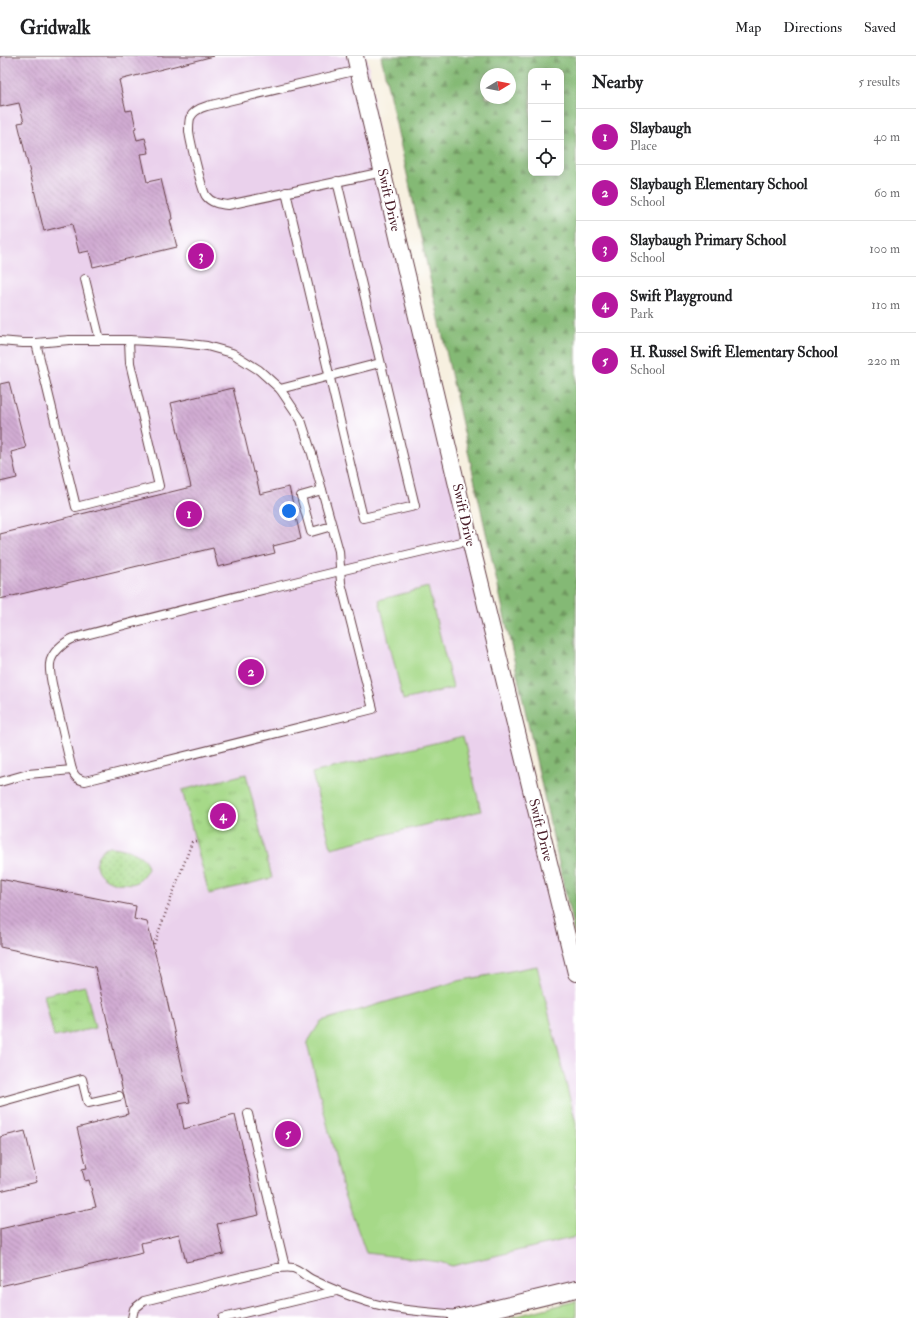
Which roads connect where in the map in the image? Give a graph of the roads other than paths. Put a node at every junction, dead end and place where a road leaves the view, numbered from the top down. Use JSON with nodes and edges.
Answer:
{"nodes":[{"id":1,"x":357,"y":63,"type":"edge"},
{"id":2,"x":383,"y":172,"type":"junction"},
{"id":3,"x":337,"y":181,"type":"junction"},
{"id":4,"x":286,"y":192,"type":"junction"},
{"id":5,"x":85,"y":279,"type":"dead end"},
{"id":6,"x":100,"y":340,"type":"junction"},
{"id":7,"x":129,"y":340,"type":"junction"},
{"id":8,"x":0,"y":341,"type":"edge"},
{"id":9,"x":36,"y":343,"type":"junction"},
{"id":10,"x":380,"y":363,"type":"junction"},
{"id":11,"x":329,"y":376,"type":"junction"},
{"id":12,"x":280,"y":389,"type":"junction"},
{"id":13,"x":322,"y":490,"type":"junction"},
{"id":14,"x":332,"y":526,"type":"junction"},
{"id":15,"x":470,"y":540,"type":"junction"},
{"id":16,"x":340,"y":570,"type":"junction"},
{"id":17,"x":72,"y":770,"type":"junction"},
{"id":18,"x":0,"y":782,"type":"edge"},
{"id":19,"x":576,"y":973,"type":"edge"},
{"id":20,"x":119,"y":1096,"type":"dead end"},
{"id":21,"x":0,"y":1102,"type":"edge"},
{"id":22,"x":248,"y":1114,"type":"dead end"},
{"id":23,"x":285,"y":1267,"type":"junction"},
{"id":24,"x":576,"y":1289,"type":"edge"},
{"id":25,"x":336,"y":1291,"type":"junction"},
{"id":26,"x":460,"y":1317,"type":"edge"},
{"id":27,"x":132,"y":1318,"type":"edge"},
{"id":28,"x":223,"y":1318,"type":"edge"}],
"edges":[{"from":1,"to":2,"type":"street","name":"Swift Drive"},
{"from":1,"to":4,"type":"lane"},
{"from":2,"to":3,"type":"lane"},
{"from":2,"to":15,"type":"street","name":"Swift Drive"},
{"from":3,"to":4,"type":"lane"},
{"from":3,"to":10,"type":"lane"},
{"from":4,"to":11,"type":"lane"},
{"from":5,"to":6,"type":"lane"},
{"from":6,"to":7,"type":"lane"},
{"from":6,"to":9,"type":"lane"},
{"from":7,"to":9,"type":"lane"},
{"from":7,"to":12,"type":"lane"},
{"from":8,"to":9,"type":"lane"},
{"from":10,"to":11,"type":"lane"},
{"from":10,"to":11,"type":"lane"},
{"from":11,"to":12,"type":"lane"},
{"from":12,"to":13,"type":"lane"},
{"from":13,"to":14,"type":"lane"},
{"from":13,"to":14,"type":"lane"},
{"from":14,"to":16,"type":"lane"},
{"from":15,"to":16,"type":"lane"},
{"from":15,"to":19,"type":"street","name":"Swift Drive"},
{"from":16,"to":17,"type":"lane"},
{"from":16,"to":17,"type":"lane"},
{"from":17,"to":18,"type":"lane"},
{"from":20,"to":21,"type":"lane"},
{"from":22,"to":23,"type":"lane"},
{"from":23,"to":25,"type":"lane"},
{"from":23,"to":27,"type":"lane"},
{"from":24,"to":26,"type":"street"},
{"from":25,"to":26,"type":"lane"},
{"from":25,"to":28,"type":"lane"}]}
